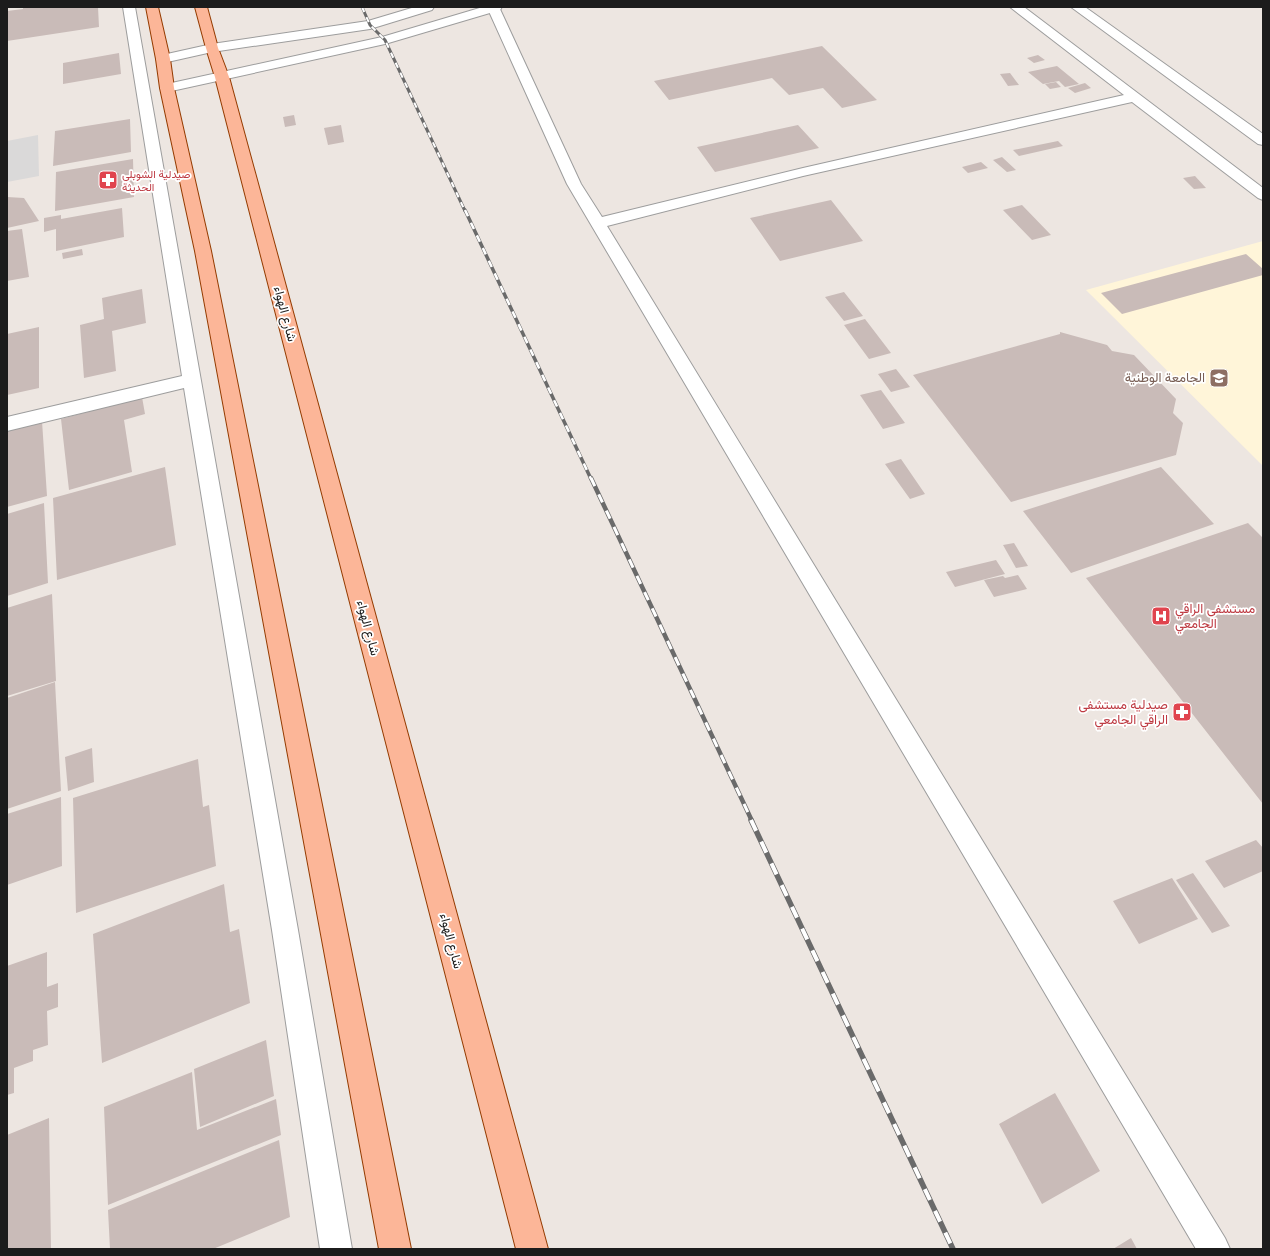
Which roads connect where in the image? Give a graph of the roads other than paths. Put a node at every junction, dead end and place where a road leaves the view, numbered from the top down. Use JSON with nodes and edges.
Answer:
{"nodes":[{"id":1,"x":129,"y":7,"type":"edge"},
{"id":2,"x":152,"y":7,"type":"edge"},
{"id":3,"x":201,"y":7,"type":"edge"},
{"id":4,"x":428,"y":7,"type":"edge"},
{"id":5,"x":494,"y":7,"type":"edge"},
{"id":6,"x":1016,"y":7,"type":"edge"},
{"id":7,"x":1077,"y":7,"type":"edge"},
{"id":8,"x":212,"y":48,"type":"junction"},
{"id":9,"x":163,"y":59,"type":"junction"},
{"id":10,"x":222,"y":77,"type":"junction"},
{"id":11,"x":167,"y":88,"type":"junction"},
{"id":12,"x":1135,"y":97,"type":"junction"},
{"id":13,"x":1263,"y":140,"type":"edge"},
{"id":14,"x":1263,"y":195,"type":"edge"},
{"id":15,"x":598,"y":223,"type":"junction"},
{"id":16,"x":192,"y":380,"type":"junction"},
{"id":17,"x":7,"y":424,"type":"edge"},
{"id":18,"x":336,"y":1249,"type":"edge"},
{"id":19,"x":395,"y":1249,"type":"edge"},
{"id":20,"x":532,"y":1249,"type":"edge"},
{"id":21,"x":1214,"y":1249,"type":"edge"}],
"edges":[{"from":1,"to":16,"type":"street"},
{"from":2,"to":9,"type":"main road"},
{"from":3,"to":8,"type":"main road","name":"شارع الهواء"},
{"from":4,"to":8,"type":"street"},
{"from":5,"to":10,"type":"street"},
{"from":5,"to":15,"type":"street"},
{"from":6,"to":12,"type":"street"},
{"from":7,"to":13,"type":"street"},
{"from":8,"to":9,"type":"street"},
{"from":8,"to":10,"type":"main road","name":"شارع الهواء"},
{"from":9,"to":11,"type":"main road"},
{"from":10,"to":11,"type":"street"},
{"from":10,"to":20,"type":"main road","name":"شارع الهواء"},
{"from":11,"to":19,"type":"main road"},
{"from":12,"to":14,"type":"street"},
{"from":12,"to":15,"type":"street"},
{"from":15,"to":21,"type":"street"},
{"from":16,"to":17,"type":"street"},
{"from":16,"to":18,"type":"street"}]}
